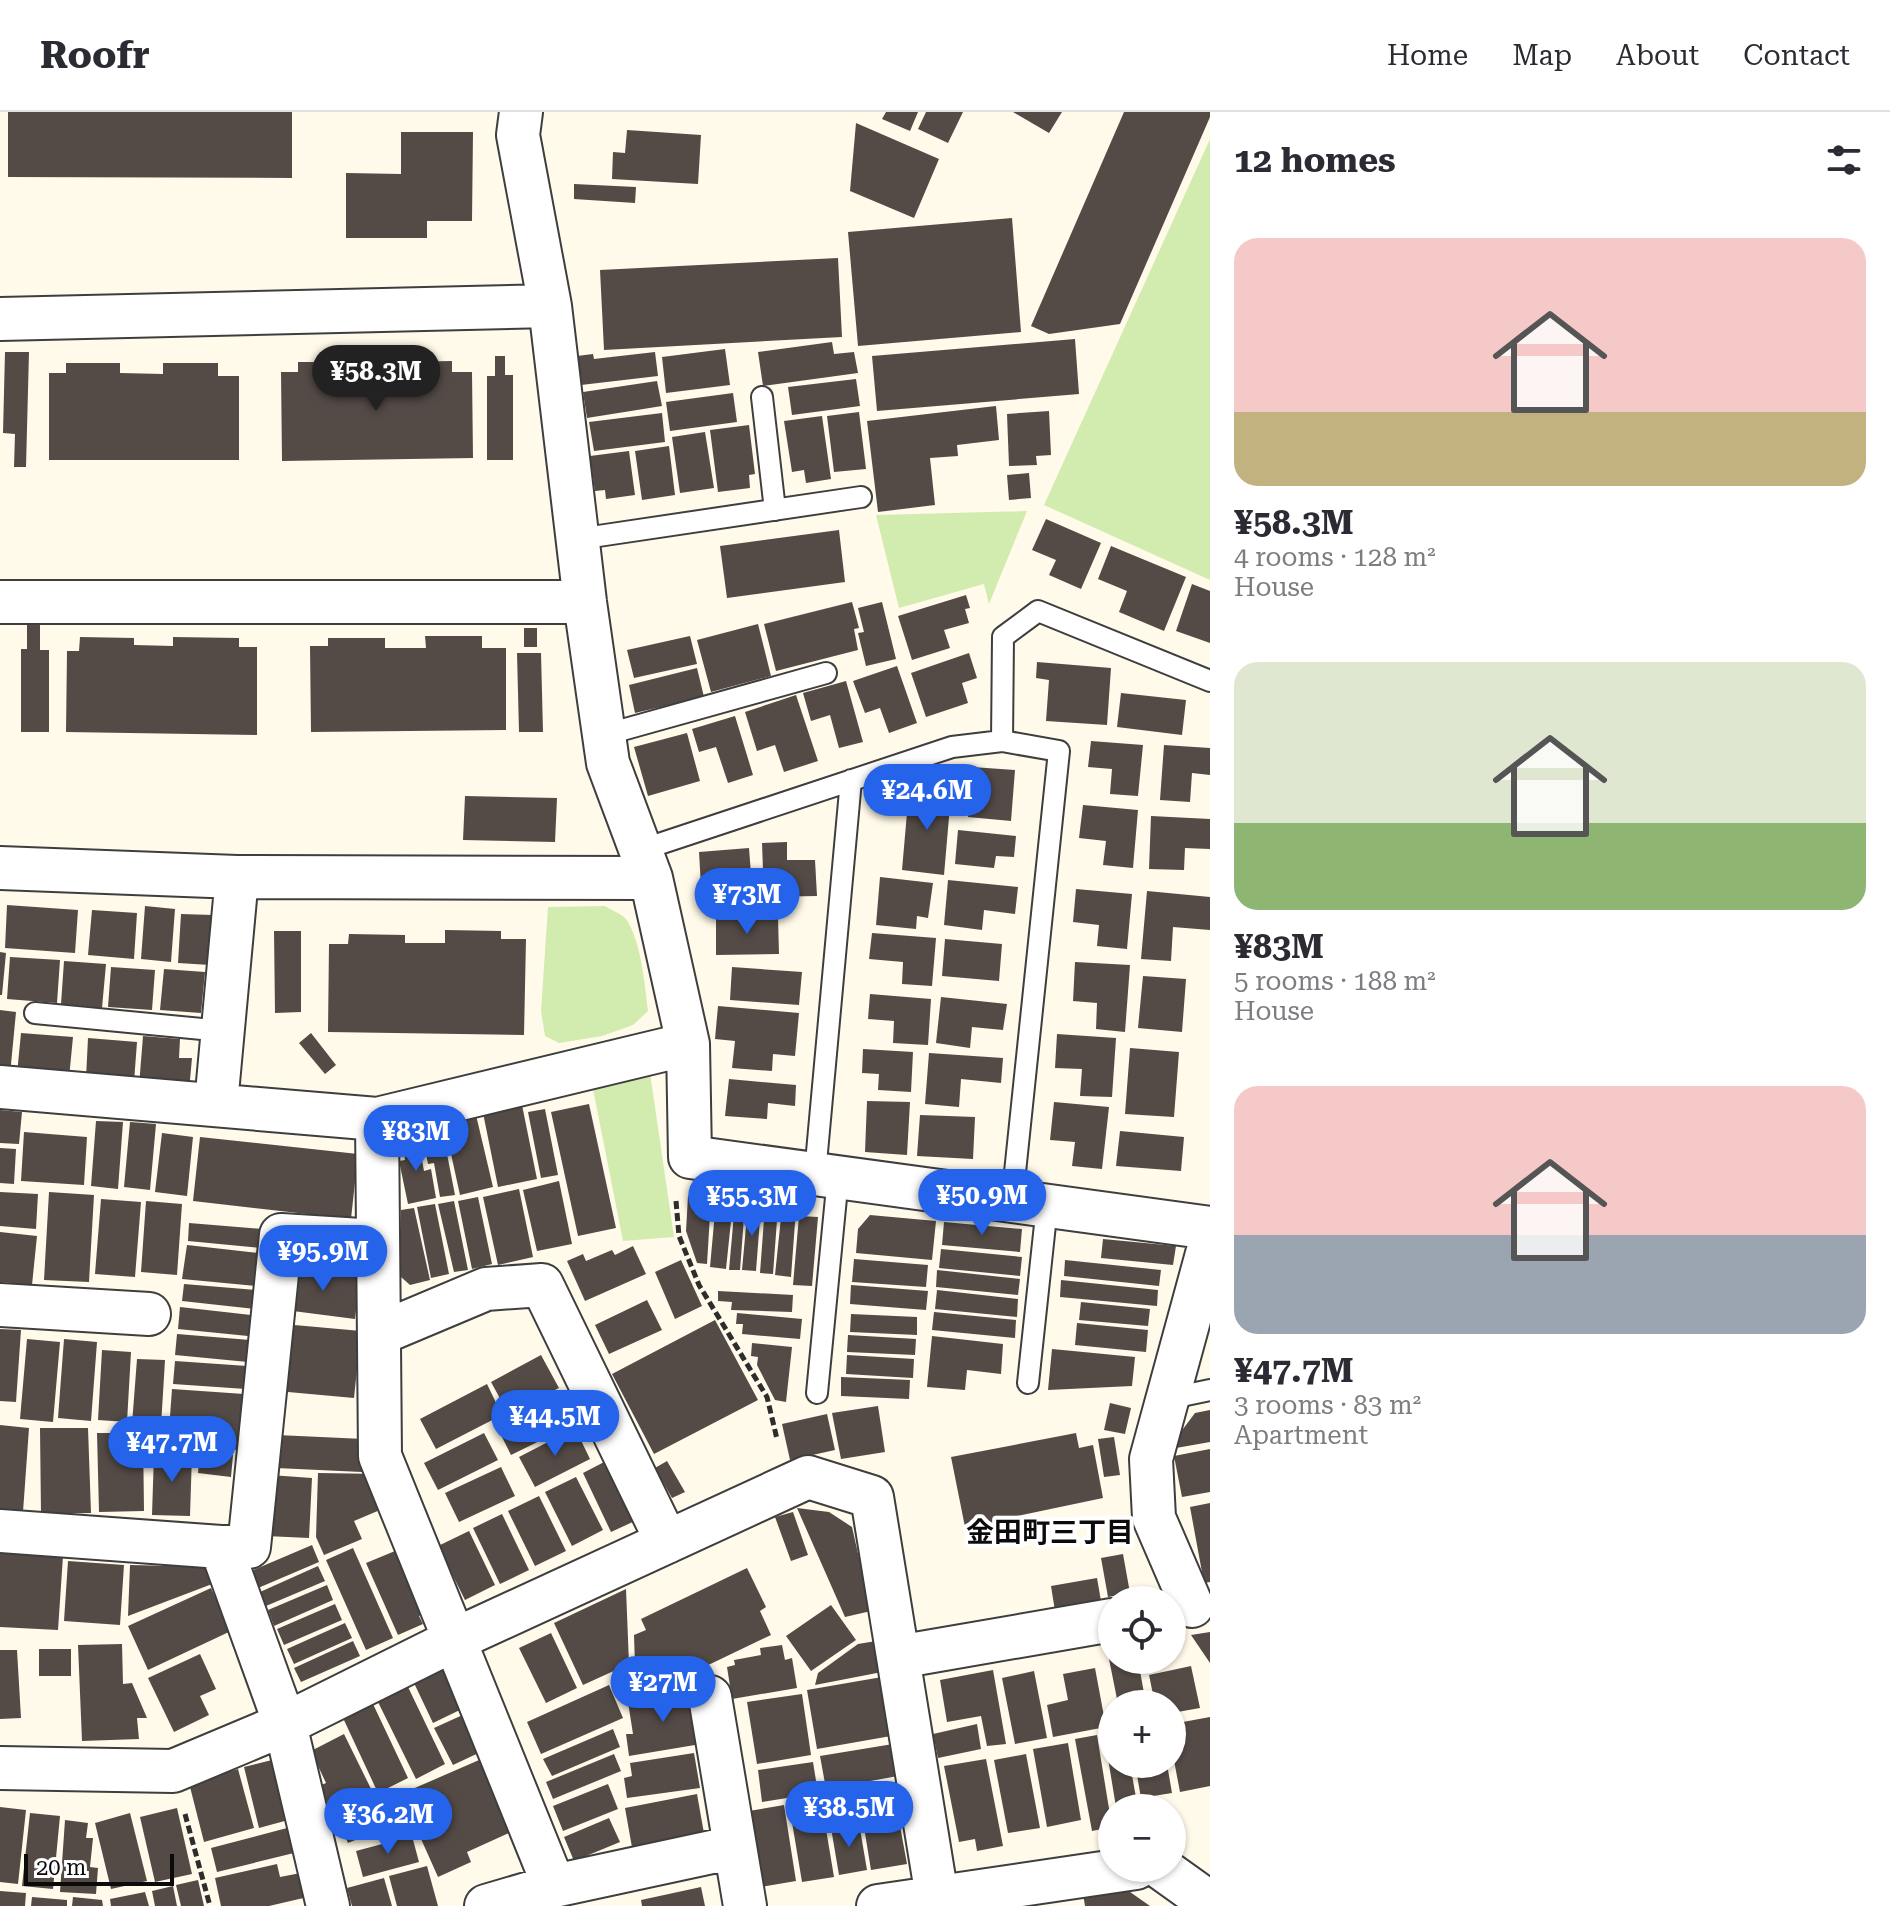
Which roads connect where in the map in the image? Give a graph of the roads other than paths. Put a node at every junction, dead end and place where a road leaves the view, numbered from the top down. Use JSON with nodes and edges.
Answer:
{"nodes":[{"id":1,"x":521,"y":112,"type":"edge"},
{"id":2,"x":550,"y":306,"type":"junction"},
{"id":3,"x":0,"y":319,"type":"edge"},
{"id":4,"x":762,"y":397,"type":"dead end"},
{"id":5,"x":861,"y":497,"type":"dead end"},
{"id":6,"x":775,"y":510,"type":"junction"},
{"id":7,"x":578,"y":539,"type":"junction"},
{"id":8,"x":0,"y":602,"type":"edge"},
{"id":9,"x":585,"y":602,"type":"junction"},
{"id":10,"x":826,"y":673,"type":"dead end"},
{"id":11,"x":1210,"y":681,"type":"edge"},
{"id":12,"x":604,"y":735,"type":"junction"},
{"id":13,"x":1002,"y":741,"type":"junction"},
{"id":14,"x":851,"y":780,"type":"junction"},
{"id":15,"x":646,"y":864,"type":"junction"},
{"id":16,"x":0,"y":868,"type":"edge"},
{"id":17,"x":237,"y":877,"type":"junction"},
{"id":18,"x":35,"y":1013,"type":"dead end"},
{"id":19,"x":223,"y":1031,"type":"junction"},
{"id":20,"x":688,"y":1044,"type":"junction"},
{"id":21,"x":0,"y":1087,"type":"edge"},
{"id":22,"x":216,"y":1104,"type":"junction"},
{"id":23,"x":377,"y":1119,"type":"junction"},
{"id":24,"x":826,"y":1176,"type":"junction"},
{"id":25,"x":1030,"y":1203,"type":"junction"},
{"id":26,"x":1210,"y":1228,"type":"edge"},
{"id":27,"x":377,"y":1241,"type":"junction"},
{"id":28,"x":1210,"y":1243,"type":"edge"},
{"id":29,"x":0,"y":1305,"type":"edge"},
{"id":30,"x":149,"y":1314,"type":"dead end"},
{"id":31,"x":379,"y":1334,"type":"junction"},
{"id":32,"x":1028,"y":1383,"type":"dead end"},
{"id":33,"x":1210,"y":1390,"type":"edge"},
{"id":34,"x":817,"y":1393,"type":"dead end"},
{"id":35,"x":1167,"y":1399,"type":"junction"},
{"id":36,"x":0,"y":1531,"type":"edge"},
{"id":37,"x":667,"y":1542,"type":"junction"},
{"id":38,"x":221,"y":1547,"type":"junction"},
{"id":39,"x":1191,"y":1606,"type":"edge"},
{"id":40,"x":1098,"y":1622,"type":"edge"},
{"id":41,"x":456,"y":1639,"type":"junction"},
{"id":42,"x":898,"y":1657,"type":"junction"},
{"id":43,"x":710,"y":1697,"type":"dead end"},
{"id":44,"x":285,"y":1724,"type":"junction"},
{"id":45,"x":0,"y":1768,"type":"edge"},
{"id":46,"x":735,"y":1847,"type":"junction"},
{"id":47,"x":1098,"y":1874,"type":"edge"},
{"id":48,"x":1181,"y":1882,"type":"edge"},
{"id":49,"x":540,"y":1895,"type":"edge"},
{"id":50,"x":937,"y":1897,"type":"junction"},
{"id":51,"x":1210,"y":1903,"type":"edge"},
{"id":52,"x":328,"y":1906,"type":"edge"},
{"id":53,"x":486,"y":1906,"type":"edge"},
{"id":54,"x":745,"y":1906,"type":"edge"},
{"id":55,"x":878,"y":1906,"type":"edge"}],
"edges":[{"from":1,"to":2,"type":"street"},
{"from":2,"to":3,"type":"street"},
{"from":2,"to":7,"type":"street"},
{"from":4,"to":6,"type":"lane"},
{"from":5,"to":6,"type":"lane"},
{"from":6,"to":7,"type":"lane"},
{"from":7,"to":9,"type":"street"},
{"from":8,"to":9,"type":"street"},
{"from":9,"to":12,"type":"street"},
{"from":10,"to":12,"type":"lane"},
{"from":11,"to":13,"type":"lane"},
{"from":12,"to":15,"type":"street"},
{"from":13,"to":14,"type":"lane"},
{"from":13,"to":25,"type":"lane"},
{"from":14,"to":15,"type":"lane"},
{"from":14,"to":24,"type":"lane"},
{"from":15,"to":17,"type":"street"},
{"from":15,"to":20,"type":"street"},
{"from":16,"to":17,"type":"street"},
{"from":17,"to":19,"type":"street"},
{"from":18,"to":19,"type":"lane"},
{"from":19,"to":22,"type":"street"},
{"from":20,"to":23,"type":"street"},
{"from":20,"to":24,"type":"street"},
{"from":21,"to":22,"type":"street"},
{"from":22,"to":23,"type":"street"},
{"from":23,"to":27,"type":"street"},
{"from":24,"to":25,"type":"street"},
{"from":24,"to":34,"type":"lane"},
{"from":25,"to":26,"type":"street"},
{"from":25,"to":32,"type":"lane"},
{"from":27,"to":31,"type":"street"},
{"from":27,"to":38,"type":"street"},
{"from":28,"to":35,"type":"street"},
{"from":29,"to":30,"type":"street"},
{"from":31,"to":37,"type":"street"},
{"from":31,"to":41,"type":"street"},
{"from":33,"to":35,"type":"lane"},
{"from":35,"to":39,"type":"street"},
{"from":36,"to":38,"type":"street"},
{"from":37,"to":41,"type":"street"},
{"from":37,"to":42,"type":"street"},
{"from":38,"to":44,"type":"street"},
{"from":40,"to":42,"type":"street"},
{"from":41,"to":44,"type":"street"},
{"from":41,"to":49,"type":"street"},
{"from":42,"to":50,"type":"street"},
{"from":43,"to":46,"type":"street"},
{"from":44,"to":45,"type":"street"},
{"from":44,"to":52,"type":"street"},
{"from":46,"to":49,"type":"street"},
{"from":46,"to":54,"type":"street"},
{"from":47,"to":50,"type":"street"},
{"from":48,"to":51,"type":"street"},
{"from":49,"to":53,"type":"street"},
{"from":50,"to":55,"type":"street"}]}
